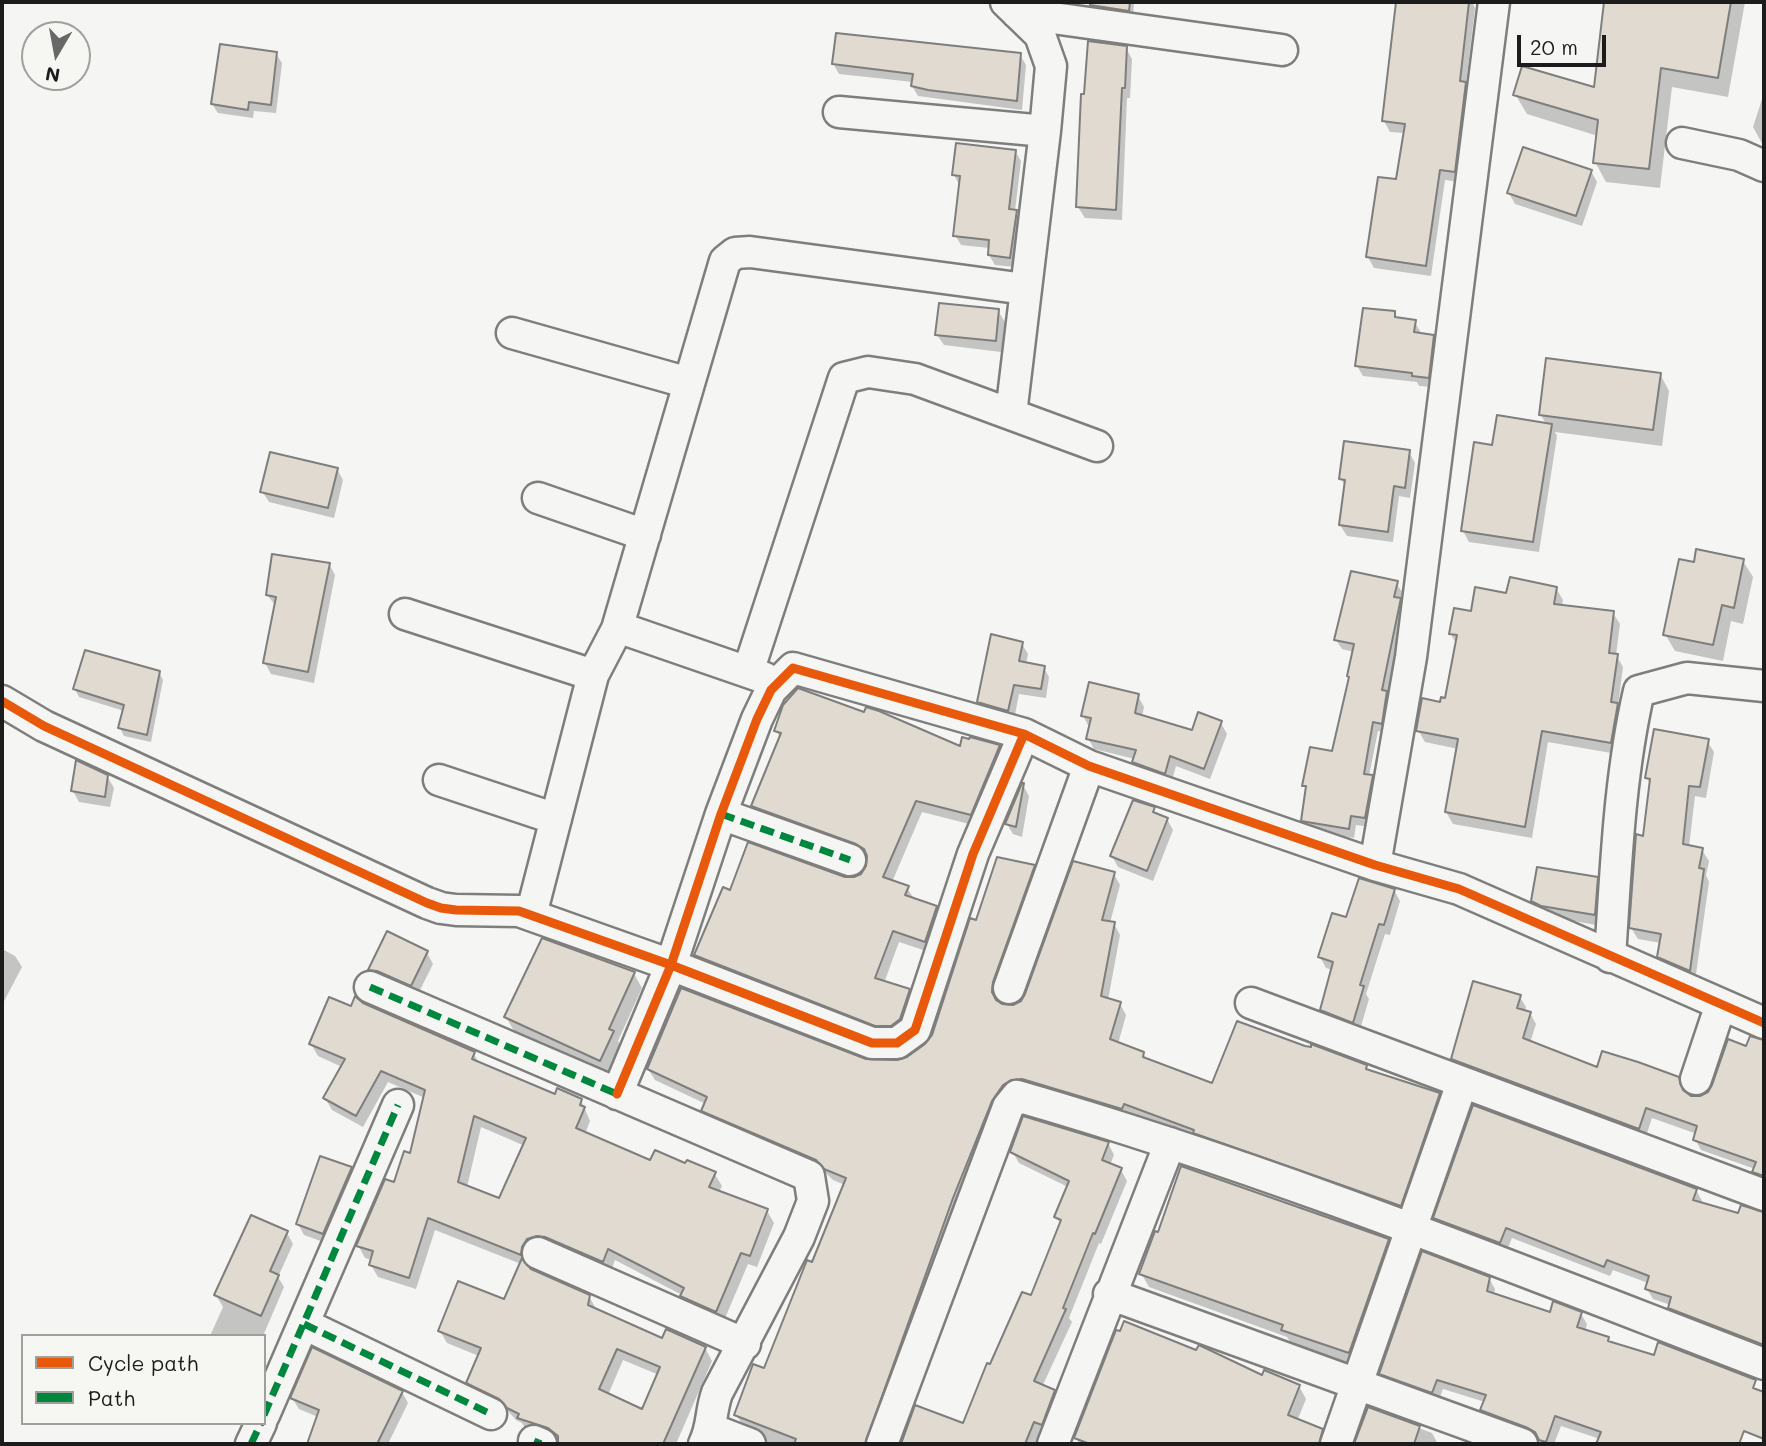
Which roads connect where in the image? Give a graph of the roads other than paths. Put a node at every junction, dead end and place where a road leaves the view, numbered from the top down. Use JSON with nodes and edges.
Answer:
{"nodes":[{"id":1,"x":1494,"y":2,"type":"edge"},
{"id":2,"x":1011,"y":7,"type":"edge"},
{"id":3,"x":1282,"y":50,"type":"dead end"},
{"id":4,"x":839,"y":112,"type":"dead end"},
{"id":5,"x":1045,"y":131,"type":"junction"},
{"id":6,"x":1682,"y":143,"type":"dead end"},
{"id":7,"x":1764,"y":166,"type":"edge"},
{"id":8,"x":1026,"y":289,"type":"junction"},
{"id":9,"x":512,"y":333,"type":"dead end"},
{"id":10,"x":689,"y":383,"type":"junction"},
{"id":11,"x":1011,"y":414,"type":"junction"},
{"id":12,"x":1097,"y":446,"type":"dead end"},
{"id":13,"x":538,"y":498,"type":"dead end"},
{"id":14,"x":645,"y":534,"type":"junction"},
{"id":15,"x":405,"y":614,"type":"dead end"},
{"id":16,"x":617,"y":629,"type":"junction"},
{"id":17,"x":748,"y":672,"type":"junction"},
{"id":18,"x":593,"y":675,"type":"junction"},
{"id":19,"x":779,"y":682,"type":"junction"},
{"id":20,"x":1764,"y":686,"type":"edge"},
{"id":21,"x":2,"y":701,"type":"edge"},
{"id":22,"x":1024,"y":734,"type":"junction"},
{"id":23,"x":1089,"y":766,"type":"junction"},
{"id":24,"x":439,"y":780,"type":"dead end"},
{"id":25,"x":720,"y":814,"type":"junction"},
{"id":26,"x":556,"y":819,"type":"junction"},
{"id":27,"x":850,"y":860,"type":"dead end"},
{"id":28,"x":1375,"y":864,"type":"junction"},
{"id":29,"x":531,"y":915,"type":"junction"},
{"id":30,"x":1610,"y":957,"type":"junction"},
{"id":31,"x":671,"y":965,"type":"junction"},
{"id":32,"x":370,"y":987,"type":"dead end"},
{"id":33,"x":1009,"y":988,"type":"dead end"},
{"id":34,"x":1251,"y":1003,"type":"dead end"},
{"id":35,"x":1721,"y":1004,"type":"junction"},
{"id":36,"x":1764,"y":1023,"type":"edge"},
{"id":37,"x":1696,"y":1079,"type":"dead end"},
{"id":38,"x":1462,"y":1083,"type":"junction"},
{"id":39,"x":617,"y":1094,"type":"junction"},
{"id":40,"x":398,"y":1104,"type":"dead end"},
{"id":41,"x":1170,"y":1143,"type":"junction"},
{"id":42,"x":1764,"y":1195,"type":"edge"},
{"id":43,"x":1412,"y":1228,"type":"junction"},
{"id":44,"x":538,"y":1254,"type":"dead end"},
{"id":45,"x":1109,"y":1294,"type":"junction"},
{"id":46,"x":304,"y":1324,"type":"junction"},
{"id":47,"x":744,"y":1344,"type":"junction"},
{"id":48,"x":1764,"y":1364,"type":"edge"},
{"id":49,"x":1358,"y":1383,"type":"junction"},
{"id":50,"x":266,"y":1410,"type":"edge"},
{"id":51,"x":491,"y":1414,"type":"dead end"},
{"id":52,"x":260,"y":1425,"type":"edge"},
{"id":53,"x":708,"y":1437,"type":"edge"},
{"id":54,"x":251,"y":1444,"type":"edge"},
{"id":55,"x":750,"y":1444,"type":"edge"},
{"id":56,"x":882,"y":1444,"type":"edge"},
{"id":57,"x":1053,"y":1444,"type":"edge"},
{"id":58,"x":1336,"y":1444,"type":"edge"},
{"id":59,"x":1522,"y":1444,"type":"edge"}],
"edges":[{"from":1,"to":28,"type":"street"},
{"from":2,"to":3,"type":"street"},
{"from":2,"to":5,"type":"street"},
{"from":4,"to":5,"type":"street"},
{"from":5,"to":8,"type":"street"},
{"from":6,"to":7,"type":"street"},
{"from":8,"to":10,"type":"street"},
{"from":8,"to":11,"type":"street"},
{"from":9,"to":10,"type":"street"},
{"from":10,"to":14,"type":"street"},
{"from":11,"to":12,"type":"street"},
{"from":11,"to":17,"type":"street"},
{"from":13,"to":14,"type":"street"},
{"from":14,"to":16,"type":"street"},
{"from":15,"to":18,"type":"street"},
{"from":16,"to":17,"type":"street"},
{"from":16,"to":18,"type":"street"},
{"from":17,"to":19,"type":"street"},
{"from":18,"to":26,"type":"street"},
{"from":19,"to":22,"type":"street"},
{"from":19,"to":25,"type":"street"},
{"from":20,"to":30,"type":"street"},
{"from":21,"to":29,"type":"street"},
{"from":22,"to":23,"type":"street"},
{"from":22,"to":31,"type":"street"},
{"from":23,"to":28,"type":"street"},
{"from":23,"to":33,"type":"street"},
{"from":24,"to":26,"type":"street"},
{"from":25,"to":27,"type":"street"},
{"from":25,"to":31,"type":"street"},
{"from":26,"to":29,"type":"street"},
{"from":28,"to":30,"type":"street"},
{"from":29,"to":31,"type":"street"},
{"from":30,"to":35,"type":"street"},
{"from":31,"to":39,"type":"street"},
{"from":32,"to":39,"type":"street"},
{"from":34,"to":38,"type":"street"},
{"from":35,"to":36,"type":"street"},
{"from":35,"to":37,"type":"street"},
{"from":38,"to":42,"type":"street"},
{"from":38,"to":43,"type":"street"},
{"from":39,"to":47,"type":"street"},
{"from":40,"to":46,"type":"street"},
{"from":41,"to":43,"type":"street"},
{"from":41,"to":45,"type":"street"},
{"from":41,"to":56,"type":"street"},
{"from":43,"to":48,"type":"street"},
{"from":43,"to":49,"type":"street"},
{"from":44,"to":47,"type":"street"},
{"from":45,"to":49,"type":"street"},
{"from":45,"to":57,"type":"street"},
{"from":46,"to":50,"type":"street"},
{"from":46,"to":51,"type":"street"},
{"from":47,"to":53,"type":"street"},
{"from":49,"to":58,"type":"street"},
{"from":49,"to":59,"type":"street"},
{"from":52,"to":54,"type":"street"},
{"from":53,"to":55,"type":"street"}]}
